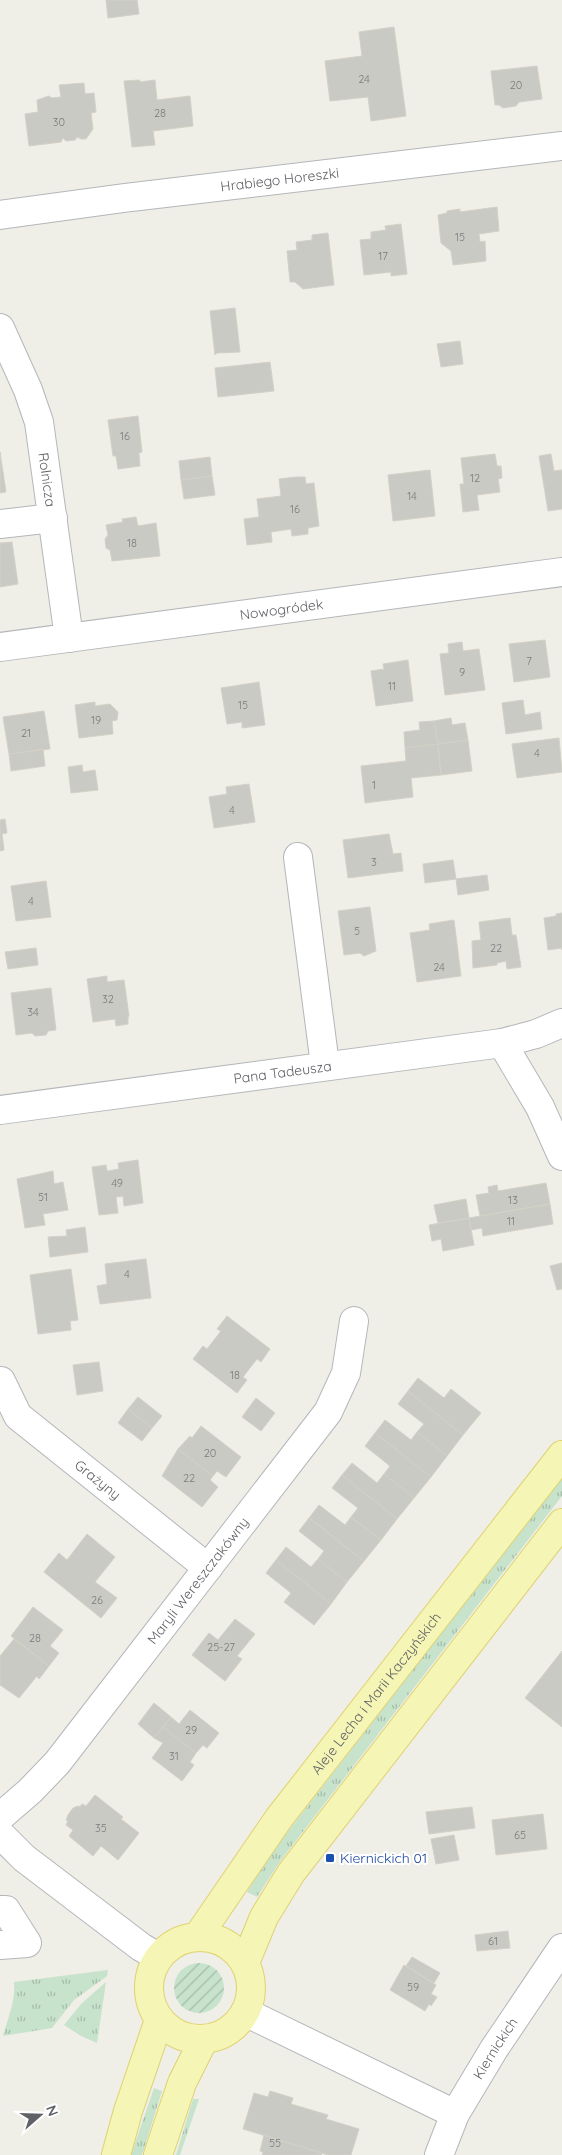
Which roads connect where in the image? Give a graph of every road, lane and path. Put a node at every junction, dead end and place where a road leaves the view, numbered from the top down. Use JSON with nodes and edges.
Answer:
{"nodes":[{"id":1,"x":562,"y":146,"type":"edge"},
{"id":2,"x":0,"y":215,"type":"edge"},
{"id":3,"x":0,"y":328,"type":"edge"},
{"id":4,"x":53,"y":518,"type":"junction"},
{"id":5,"x":0,"y":524,"type":"edge"},
{"id":6,"x":562,"y":572,"type":"edge"},
{"id":7,"x":68,"y":638,"type":"junction"},
{"id":8,"x":0,"y":647,"type":"edge"},
{"id":9,"x":298,"y":857,"type":"dead end"},
{"id":10,"x":562,"y":1023,"type":"edge"},
{"id":11,"x":502,"y":1043,"type":"junction"},
{"id":12,"x":325,"y":1066,"type":"junction"},
{"id":13,"x":0,"y":1110,"type":"edge"},
{"id":14,"x":562,"y":1156,"type":"edge"},
{"id":15,"x":354,"y":1321,"type":"dead end"},
{"id":16,"x":2,"y":1381,"type":"dead end"},
{"id":17,"x":562,"y":1455,"type":"edge"},
{"id":18,"x":562,"y":1523,"type":"edge"},
{"id":19,"x":208,"y":1568,"type":"junction"},
{"id":20,"x":0,"y":1817,"type":"edge"},
{"id":21,"x":0,"y":1834,"type":"edge"},
{"id":22,"x":0,"y":1910,"type":"edge"},
{"id":23,"x":198,"y":1936,"type":"junction"},
{"id":24,"x":0,"y":1946,"type":"edge"},
{"id":25,"x":562,"y":1948,"type":"edge"},
{"id":26,"x":158,"y":1957,"type":"junction"},
{"id":27,"x":245,"y":1963,"type":"junction"},
{"id":28,"x":245,"y":2012,"type":"junction"},
{"id":29,"x":159,"y":2020,"type":"junction"},
{"id":30,"x":204,"y":2039,"type":"junction"},
{"id":31,"x":455,"y":2114,"type":"junction"},
{"id":32,"x":116,"y":2155,"type":"edge"},
{"id":33,"x":158,"y":2155,"type":"edge"},
{"id":34,"x":439,"y":2155,"type":"edge"}],
"edges":[{"from":1,"to":2,"type":"street","name":"Hrabiego Horeszki"},
{"from":3,"to":4,"type":"street","name":"Rolnicza"},
{"from":4,"to":5,"type":"street"},
{"from":4,"to":7,"type":"street","name":"Rolnicza"},
{"from":6,"to":7,"type":"street","name":"Nowogródek"},
{"from":7,"to":8,"type":"street","name":"Nowogródek"},
{"from":9,"to":12,"type":"street"},
{"from":10,"to":11,"type":"street","name":"Pana Tadeusza"},
{"from":11,"to":12,"type":"street","name":"Pana Tadeusza"},
{"from":11,"to":14,"type":"street"},
{"from":12,"to":13,"type":"street","name":"Pana Tadeusza"},
{"from":15,"to":19,"type":"street","name":"Maryli Wereszczakówny"},
{"from":16,"to":19,"type":"street","name":"Grażyny"},
{"from":17,"to":23,"type":"main road","name":"Aleje Lecha i Marii Kaczyńskich"},
{"from":18,"to":27,"type":"main road"},
{"from":19,"to":20,"type":"street","name":"Maryli Wereszczakówny"},
{"from":21,"to":26,"type":"street"},
{"from":22,"to":24,"type":"street"},
{"from":23,"to":26,"type":"main road"},
{"from":23,"to":27,"type":"main road"},
{"from":25,"to":31,"type":"street","name":"Kiernickich"},
{"from":26,"to":29,"type":"main road"},
{"from":27,"to":28,"type":"main road"},
{"from":28,"to":30,"type":"main road"},
{"from":28,"to":31,"type":"street"},
{"from":29,"to":30,"type":"main road"},
{"from":29,"to":32,"type":"main road"},
{"from":30,"to":33,"type":"main road"},
{"from":31,"to":34,"type":"street","name":"Kiernickich"}]}
